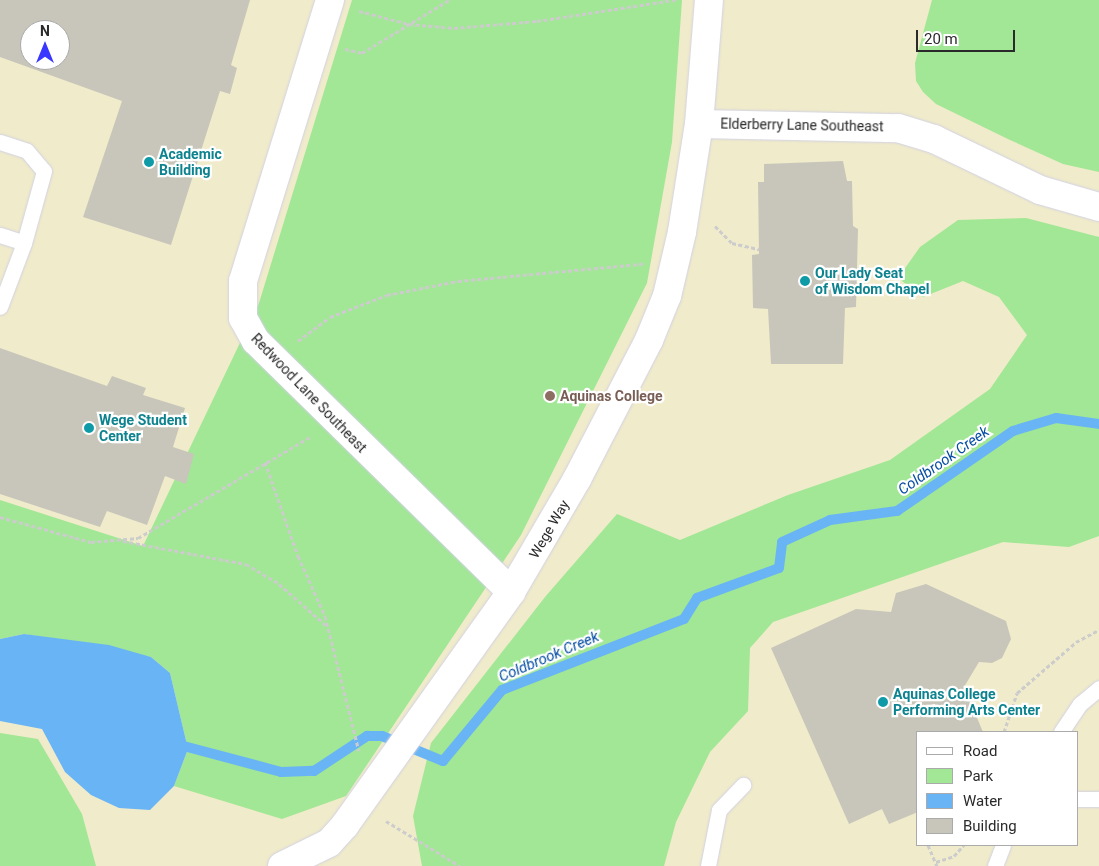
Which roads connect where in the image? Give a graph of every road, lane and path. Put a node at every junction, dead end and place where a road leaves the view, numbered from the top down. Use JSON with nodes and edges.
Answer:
{"nodes":[{"id":1,"x":449,"y":0,"type":"edge"},
{"id":2,"x":675,"y":0,"type":"edge"},
{"id":3,"x":709,"y":0,"type":"edge"},
{"id":4,"x":330,"y":2,"type":"edge"},
{"id":5,"x":409,"y":24,"type":"junction"},
{"id":6,"x":318,"y":43,"type":"junction"},
{"id":7,"x":699,"y":124,"type":"junction"},
{"id":8,"x":0,"y":142,"type":"edge"},
{"id":9,"x":1099,"y":207,"type":"edge"},
{"id":10,"x":0,"y":235,"type":"edge"},
{"id":11,"x":24,"y":243,"type":"junction"},
{"id":12,"x":676,"y":261,"type":"junction"},
{"id":13,"x":0,"y":307,"type":"edge"},
{"id":14,"x":273,"y":359,"type":"junction"},
{"id":15,"x":336,"y":422,"type":"junction"},
{"id":16,"x":265,"y":462,"type":"junction"},
{"id":17,"x":0,"y":517,"type":"edge"},
{"id":18,"x":117,"y":540,"type":"junction"},
{"id":19,"x":511,"y":592,"type":"junction"},
{"id":20,"x":328,"y":628,"type":"junction"},
{"id":21,"x":1099,"y":630,"type":"edge"},
{"id":22,"x":1099,"y":688,"type":"edge"},
{"id":23,"x":1004,"y":731,"type":"edge"},
{"id":24,"x":1062,"y":731,"type":"edge"},
{"id":25,"x":361,"y":761,"type":"dead end"},
{"id":26,"x":743,"y":785,"type":"dead end"},
{"id":27,"x":1079,"y":799,"type":"edge"},
{"id":28,"x":1099,"y":799,"type":"edge"},
{"id":29,"x":380,"y":816,"type":"dead end"},
{"id":30,"x":928,"y":846,"type":"edge"},
{"id":31,"x":963,"y":846,"type":"edge"},
{"id":32,"x":1003,"y":846,"type":"edge"},
{"id":33,"x":936,"y":864,"type":"edge"},
{"id":34,"x":282,"y":866,"type":"edge"},
{"id":35,"x":460,"y":866,"type":"edge"},
{"id":36,"x":708,"y":866,"type":"edge"},
{"id":37,"x":995,"y":866,"type":"edge"}],
"edges":[{"from":1,"to":5,"type":"path"},
{"from":2,"to":5,"type":"path"},
{"from":3,"to":7,"type":"street","name":"Wege Way"},
{"from":4,"to":5,"type":"path"},
{"from":4,"to":6,"type":"street","name":"Redwood Lane Southeast"},
{"from":5,"to":6,"type":"path"},
{"from":6,"to":14,"type":"street","name":"Redwood Lane Southeast"},
{"from":7,"to":9,"type":"street","name":"Elderberry Lane Southeast"},
{"from":7,"to":12,"type":"street","name":"Wege Way"},
{"from":8,"to":11,"type":"lane"},
{"from":10,"to":11,"type":"lane"},
{"from":11,"to":13,"type":"lane"},
{"from":12,"to":14,"type":"path"},
{"from":12,"to":19,"type":"street","name":"Wege Way"},
{"from":14,"to":15,"type":"street","name":"Redwood Lane Southeast"},
{"from":15,"to":16,"type":"path"},
{"from":15,"to":19,"type":"street","name":"Redwood Lane Southeast"},
{"from":16,"to":18,"type":"path"},
{"from":16,"to":20,"type":"path"},
{"from":17,"to":18,"type":"path"},
{"from":18,"to":20,"type":"path"},
{"from":19,"to":34,"type":"street","name":"Wege Way"},
{"from":20,"to":25,"type":"path"},
{"from":21,"to":23,"type":"path"},
{"from":22,"to":24,"type":"lane"},
{"from":26,"to":36,"type":"lane"},
{"from":27,"to":28,"type":"lane"},
{"from":29,"to":35,"type":"path"},
{"from":30,"to":33,"type":"path"},
{"from":31,"to":33,"type":"path"},
{"from":32,"to":37,"type":"lane"}]}
